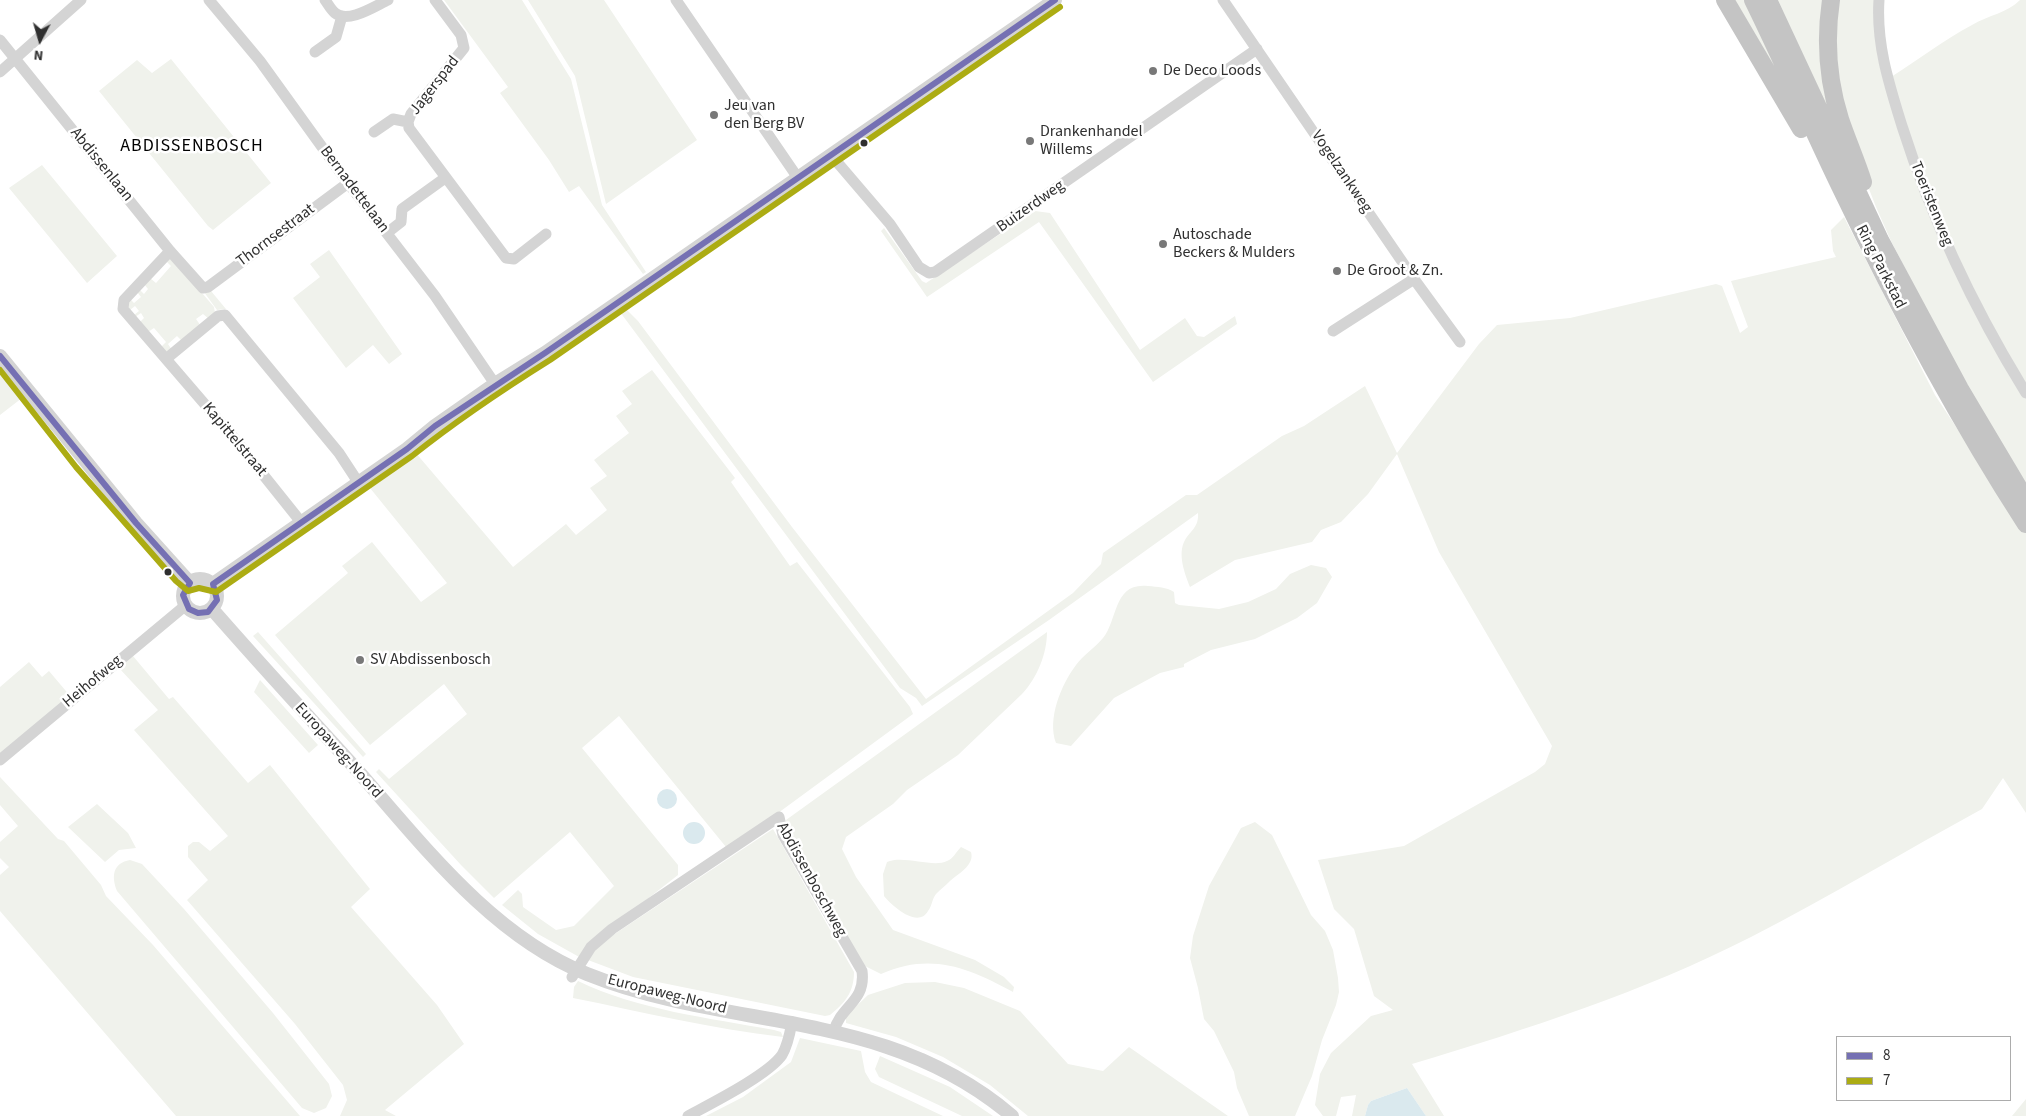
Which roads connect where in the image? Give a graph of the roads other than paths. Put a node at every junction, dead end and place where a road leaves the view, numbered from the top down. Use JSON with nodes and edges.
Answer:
{"nodes":[{"id":1,"x":81,"y":0,"type":"edge"},
{"id":2,"x":209,"y":0,"type":"edge"},
{"id":3,"x":325,"y":0,"type":"edge"},
{"id":4,"x":388,"y":0,"type":"edge"},
{"id":5,"x":435,"y":0,"type":"edge"},
{"id":6,"x":676,"y":0,"type":"edge"},
{"id":7,"x":1055,"y":0,"type":"edge"},
{"id":8,"x":1223,"y":0,"type":"edge"},
{"id":9,"x":1725,"y":0,"type":"edge"},
{"id":10,"x":1753,"y":0,"type":"edge"},
{"id":11,"x":1768,"y":0,"type":"edge"},
{"id":12,"x":1831,"y":0,"type":"edge"},
{"id":13,"x":1879,"y":0,"type":"edge"},
{"id":14,"x":342,"y":16,"type":"junction"},
{"id":15,"x":0,"y":40,"type":"edge"},
{"id":16,"x":1257,"y":49,"type":"junction"},
{"id":17,"x":315,"y":52,"type":"dead end"},
{"id":18,"x":16,"y":58,"type":"junction"},
{"id":19,"x":0,"y":72,"type":"edge"},
{"id":20,"x":408,"y":122,"type":"junction"},
{"id":21,"x":374,"y":132,"type":"dead end"},
{"id":22,"x":832,"y":155,"type":"junction"},
{"id":23,"x":445,"y":178,"type":"junction"},
{"id":24,"x":798,"y":178,"type":"junction"},
{"id":25,"x":348,"y":183,"type":"junction"},
{"id":26,"x":1854,"y":216,"type":"junction"},
{"id":27,"x":387,"y":233,"type":"junction"},
{"id":28,"x":546,"y":234,"type":"dead end"},
{"id":29,"x":1880,"y":240,"type":"junction"},
{"id":30,"x":170,"y":251,"type":"junction"},
{"id":31,"x":1414,"y":279,"type":"junction"},
{"id":32,"x":203,"y":288,"type":"joint"},
{"id":33,"x":1334,"y":331,"type":"dead end"},
{"id":34,"x":1460,"y":342,"type":"dead end"},
{"id":35,"x":0,"y":356,"type":"edge"},
{"id":36,"x":166,"y":359,"type":"junction"},
{"id":37,"x":494,"y":384,"type":"junction"},
{"id":38,"x":2026,"y":393,"type":"edge"},
{"id":39,"x":358,"y":482,"type":"junction"},
{"id":40,"x":2026,"y":500,"type":"edge"},
{"id":41,"x":300,"y":522,"type":"junction"},
{"id":42,"x":2026,"y":524,"type":"edge"},
{"id":43,"x":190,"y":582,"type":"junction"},
{"id":44,"x":213,"y":584,"type":"junction"},
{"id":45,"x":186,"y":605,"type":"junction"},
{"id":46,"x":212,"y":609,"type":"junction"},
{"id":47,"x":0,"y":760,"type":"edge"},
{"id":48,"x":575,"y":973,"type":"junction"},
{"id":49,"x":792,"y":1022,"type":"junction"},
{"id":50,"x":834,"y":1031,"type":"junction"},
{"id":51,"x":688,"y":1116,"type":"edge"},
{"id":52,"x":1012,"y":1116,"type":"edge"}],
"edges":[{"from":1,"to":18,"type":"street"},
{"from":2,"to":25,"type":"street","name":"Bernadettelaan"},
{"from":3,"to":14,"type":"street"},
{"from":4,"to":14,"type":"street"},
{"from":5,"to":20,"type":"street","name":"Jagerspad"},
{"from":6,"to":24,"type":"street"},
{"from":7,"to":22,"type":"street"},
{"from":8,"to":16,"type":"street","name":"Vogelzankweg"},
{"from":9,"to":26,"type":"highway"},
{"from":10,"to":26,"type":"highway","name":"Ring Parkstad"},
{"from":11,"to":29,"type":"highway","name":"Ring Parkstad"},
{"from":12,"to":29,"type":"highway"},
{"from":13,"to":38,"type":"street","name":"Toeristenweg"},
{"from":14,"to":17,"type":"street"},
{"from":15,"to":18,"type":"street","name":"Abdissenlaan"},
{"from":16,"to":22,"type":"street","name":"Buizerdweg"},
{"from":16,"to":31,"type":"street","name":"Vogelzankweg"},
{"from":18,"to":19,"type":"street"},
{"from":18,"to":30,"type":"street","name":"Abdissenlaan"},
{"from":20,"to":21,"type":"street","name":"Jagerspad"},
{"from":20,"to":23,"type":"street","name":"Jagerspad"},
{"from":22,"to":24,"type":"street"},
{"from":23,"to":27,"type":"street"},
{"from":23,"to":28,"type":"street","name":"Jagerspad"},
{"from":24,"to":37,"type":"street"},
{"from":25,"to":27,"type":"street","name":"Bernadettelaan"},
{"from":25,"to":32,"type":"street","name":"Thornsestraat"},
{"from":26,"to":42,"type":"highway","name":"Ring Parkstad"},
{"from":27,"to":37,"type":"street","name":"Bernadettelaan"},
{"from":29,"to":40,"type":"highway","name":"Ring Parkstad"},
{"from":30,"to":32,"type":"street","name":"Abdissenlaan"},
{"from":30,"to":36,"type":"street","name":"Kapittelstraat"},
{"from":31,"to":33,"type":"street"},
{"from":31,"to":34,"type":"street","name":"Vogelzankweg"},
{"from":35,"to":43,"type":"street"},
{"from":36,"to":39,"type":"street"},
{"from":36,"to":41,"type":"street","name":"Kapittelstraat"},
{"from":37,"to":39,"type":"street"},
{"from":39,"to":41,"type":"street"},
{"from":41,"to":44,"type":"street"},
{"from":43,"to":44,"type":"street"},
{"from":43,"to":45,"type":"street"},
{"from":44,"to":46,"type":"street"},
{"from":45,"to":46,"type":"street"},
{"from":45,"to":47,"type":"street","name":"Heihofweg"},
{"from":46,"to":48,"type":"street","name":"Europaweg-Noord"},
{"from":48,"to":49,"type":"street","name":"Europaweg-Noord"},
{"from":48,"to":50,"type":"street","name":"Abdissenboschweg"},
{"from":49,"to":50,"type":"street","name":"Europaweg-Noord"},
{"from":49,"to":51,"type":"street"},
{"from":50,"to":52,"type":"street","name":"Europaweg-Noord"}]}
